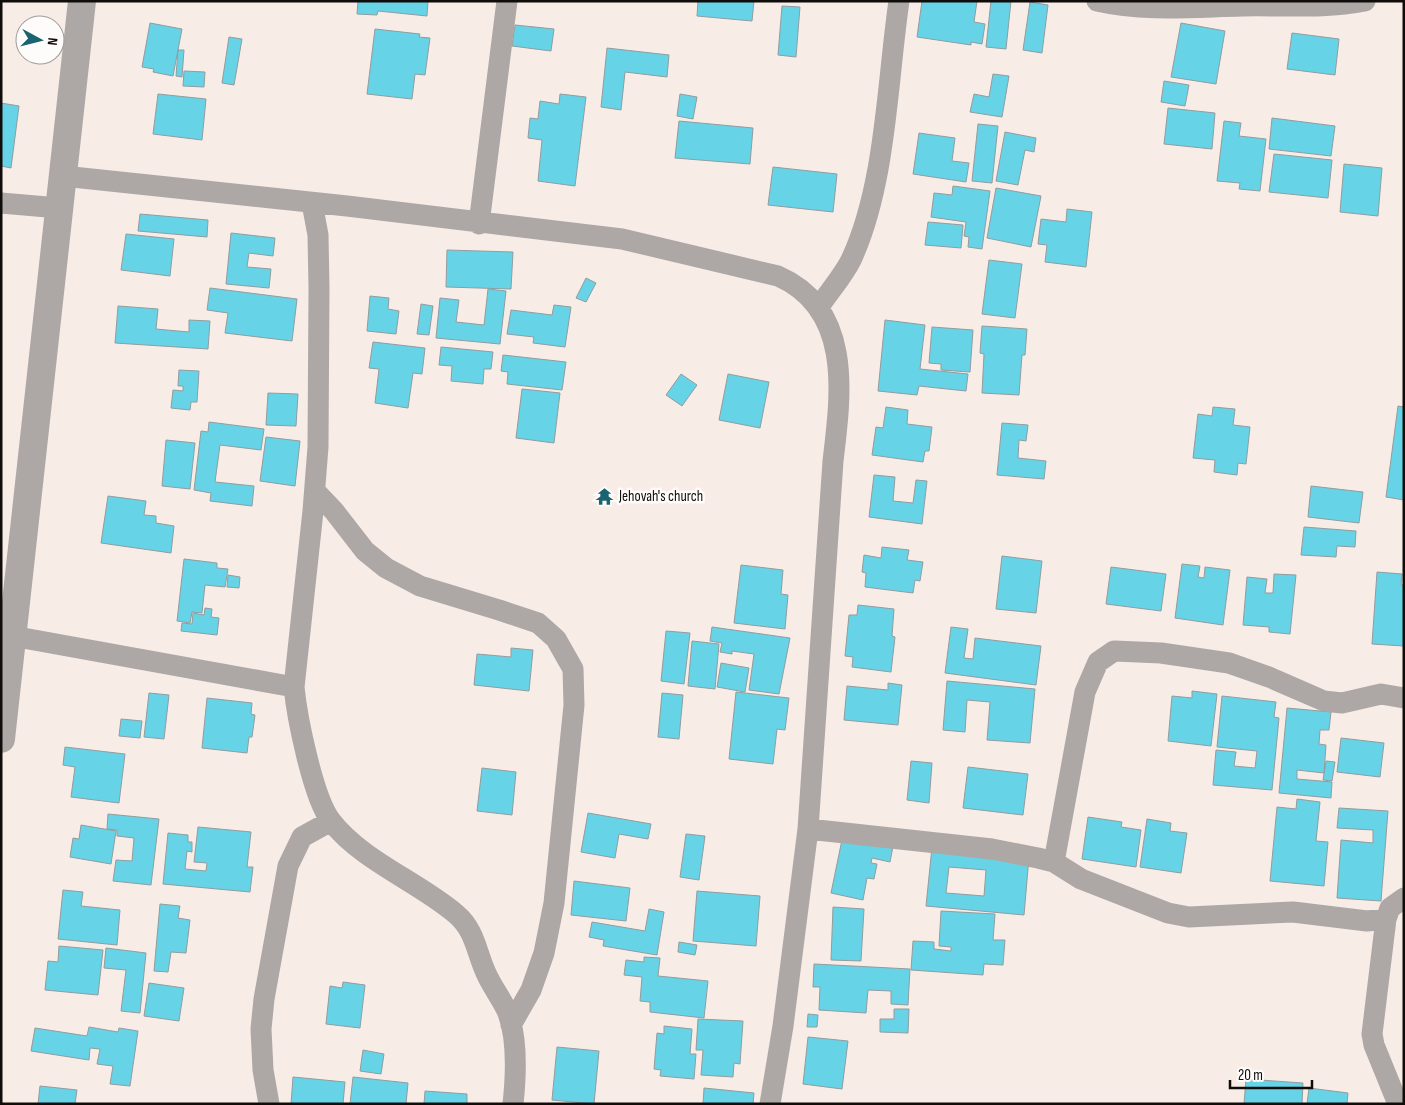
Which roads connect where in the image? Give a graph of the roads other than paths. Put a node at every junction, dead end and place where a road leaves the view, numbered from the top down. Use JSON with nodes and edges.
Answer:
{"nodes":[{"id":1,"x":82,"y":1,"type":"edge"},
{"id":2,"x":507,"y":1,"type":"edge"},
{"id":3,"x":899,"y":1,"type":"edge"},
{"id":4,"x":1097,"y":1,"type":"edge"},
{"id":5,"x":1365,"y":1,"type":"edge"},
{"id":6,"x":63,"y":176,"type":"junction"},
{"id":7,"x":1,"y":203,"type":"edge"},
{"id":8,"x":312,"y":203,"type":"junction"},
{"id":9,"x":59,"y":208,"type":"junction"},
{"id":10,"x":478,"y":224,"type":"junction"},
{"id":11,"x":818,"y":307,"type":"junction"},
{"id":12,"x":315,"y":491,"type":"junction"},
{"id":13,"x":12,"y":636,"type":"junction"},
{"id":14,"x":294,"y":686,"type":"junction"},
{"id":15,"x":1404,"y":698,"type":"edge"},
{"id":16,"x":2,"y":727,"type":"edge"},
{"id":17,"x":331,"y":821,"type":"junction"},
{"id":18,"x":808,"y":829,"type":"junction"},
{"id":19,"x":1054,"y":862,"type":"junction"},
{"id":20,"x":1404,"y":898,"type":"edge"},
{"id":21,"x":1386,"y":919,"type":"junction"},
{"id":22,"x":511,"y":1025,"type":"junction"},
{"id":23,"x":269,"y":1104,"type":"edge"},
{"id":24,"x":513,"y":1104,"type":"edge"},
{"id":25,"x":770,"y":1104,"type":"edge"},
{"id":26,"x":1398,"y":1104,"type":"edge"}],
"edges":[{"from":1,"to":6,"type":"street"},
{"from":2,"to":10,"type":"street"},
{"from":3,"to":11,"type":"street"},
{"from":4,"to":5,"type":"street"},
{"from":6,"to":8,"type":"street"},
{"from":6,"to":9,"type":"street"},
{"from":7,"to":9,"type":"street"},
{"from":8,"to":10,"type":"street"},
{"from":8,"to":12,"type":"street"},
{"from":9,"to":13,"type":"street"},
{"from":10,"to":11,"type":"street"},
{"from":11,"to":18,"type":"street"},
{"from":12,"to":14,"type":"street"},
{"from":12,"to":22,"type":"street"},
{"from":13,"to":14,"type":"street"},
{"from":13,"to":16,"type":"street"},
{"from":14,"to":17,"type":"street"},
{"from":15,"to":19,"type":"street"},
{"from":17,"to":22,"type":"street"},
{"from":17,"to":23,"type":"street"},
{"from":18,"to":19,"type":"street"},
{"from":18,"to":25,"type":"street"},
{"from":19,"to":21,"type":"street"},
{"from":20,"to":21,"type":"street"},
{"from":21,"to":26,"type":"street"},
{"from":22,"to":24,"type":"street"}]}
